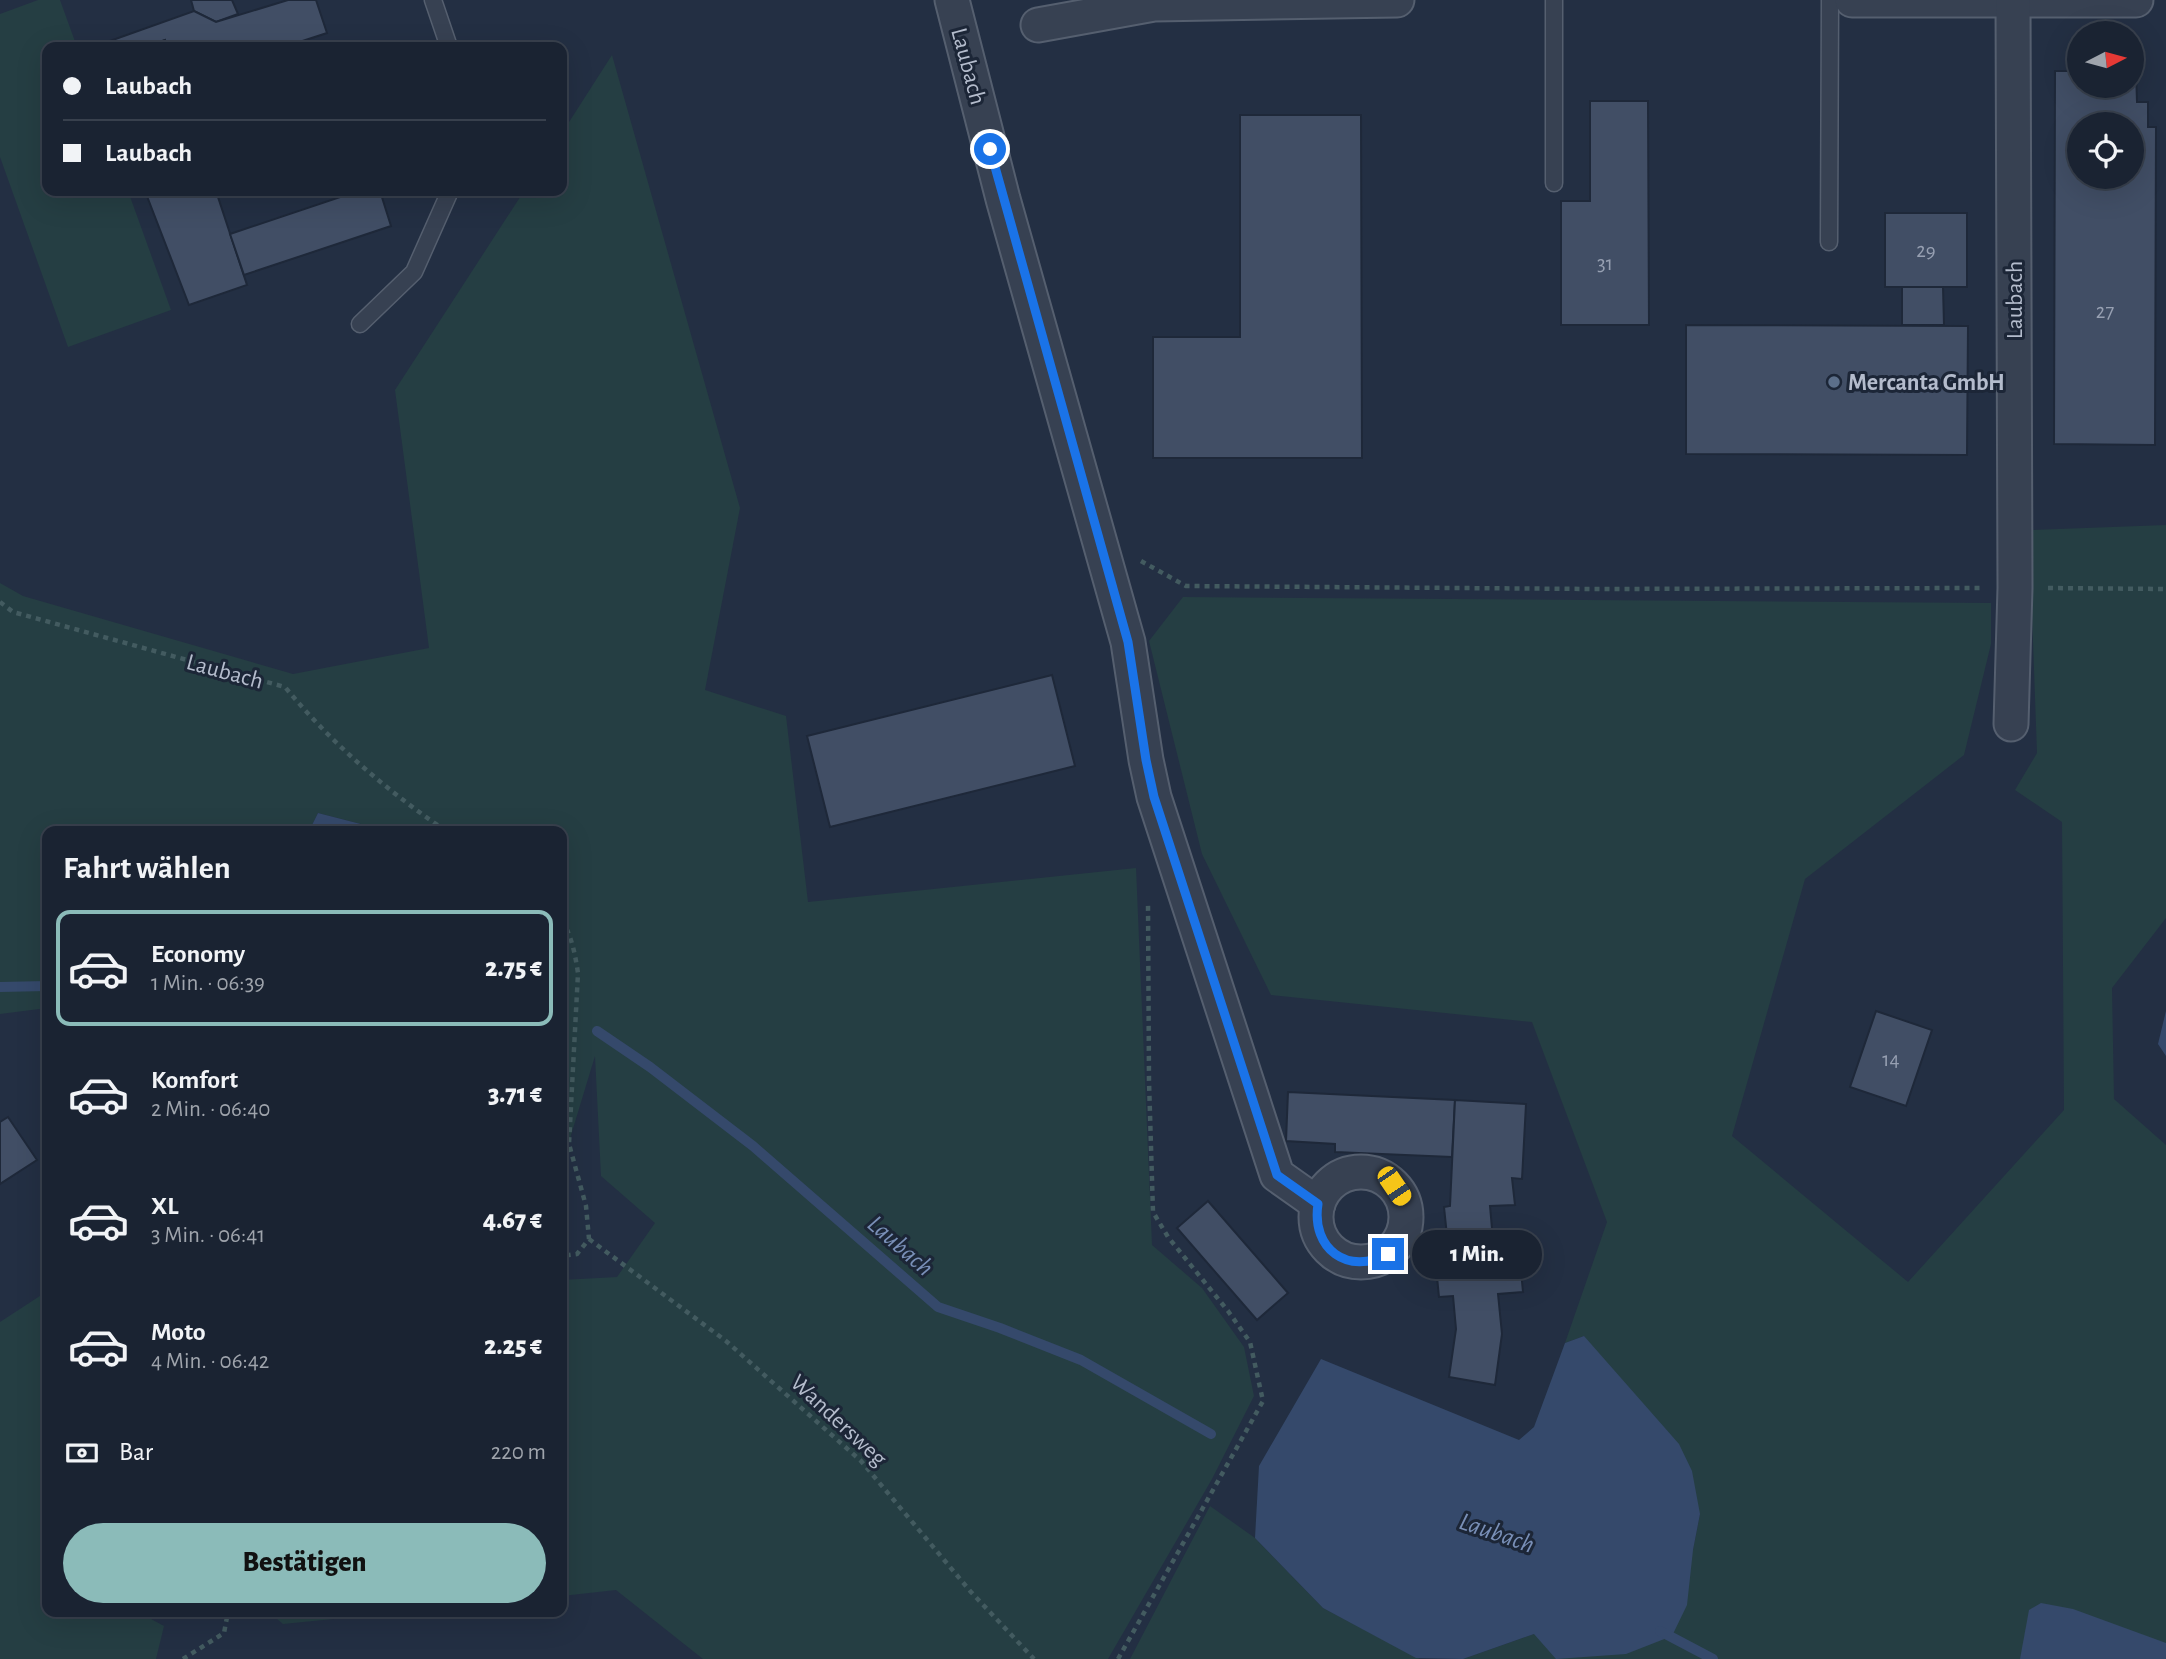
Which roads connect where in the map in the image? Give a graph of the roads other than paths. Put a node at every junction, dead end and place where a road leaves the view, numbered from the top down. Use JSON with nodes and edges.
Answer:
{"nodes":[{"id":1,"x":433,"y":0,"type":"edge"},
{"id":2,"x":952,"y":0,"type":"edge"},
{"id":3,"x":1396,"y":0,"type":"edge"},
{"id":4,"x":1554,"y":0,"type":"edge"},
{"id":5,"x":1830,"y":0,"type":"edge"},
{"id":6,"x":1852,"y":0,"type":"edge"},
{"id":7,"x":2136,"y":0,"type":"edge"},
{"id":8,"x":2013,"y":1,"type":"edge"},
{"id":9,"x":1038,"y":25,"type":"dead end"},
{"id":10,"x":447,"y":42,"type":"edge"},
{"id":11,"x":1554,"y":183,"type":"dead end"},
{"id":12,"x":448,"y":196,"type":"edge"},
{"id":13,"x":1829,"y":242,"type":"dead end"},
{"id":14,"x":360,"y":324,"type":"dead end"},
{"id":15,"x":2011,"y":724,"type":"dead end"},
{"id":16,"x":1318,"y":1204,"type":"dead end"}],
"edges":[{"from":1,"to":10,"type":"lane"},
{"from":2,"to":16,"type":"street","name":"Laubach"},
{"from":3,"to":9,"type":"street"},
{"from":4,"to":11,"type":"lane"},
{"from":5,"to":13,"type":"lane"},
{"from":6,"to":8,"type":"street"},
{"from":7,"to":8,"type":"street"},
{"from":8,"to":15,"type":"street","name":"Laubach"},
{"from":12,"to":14,"type":"lane"}]}
